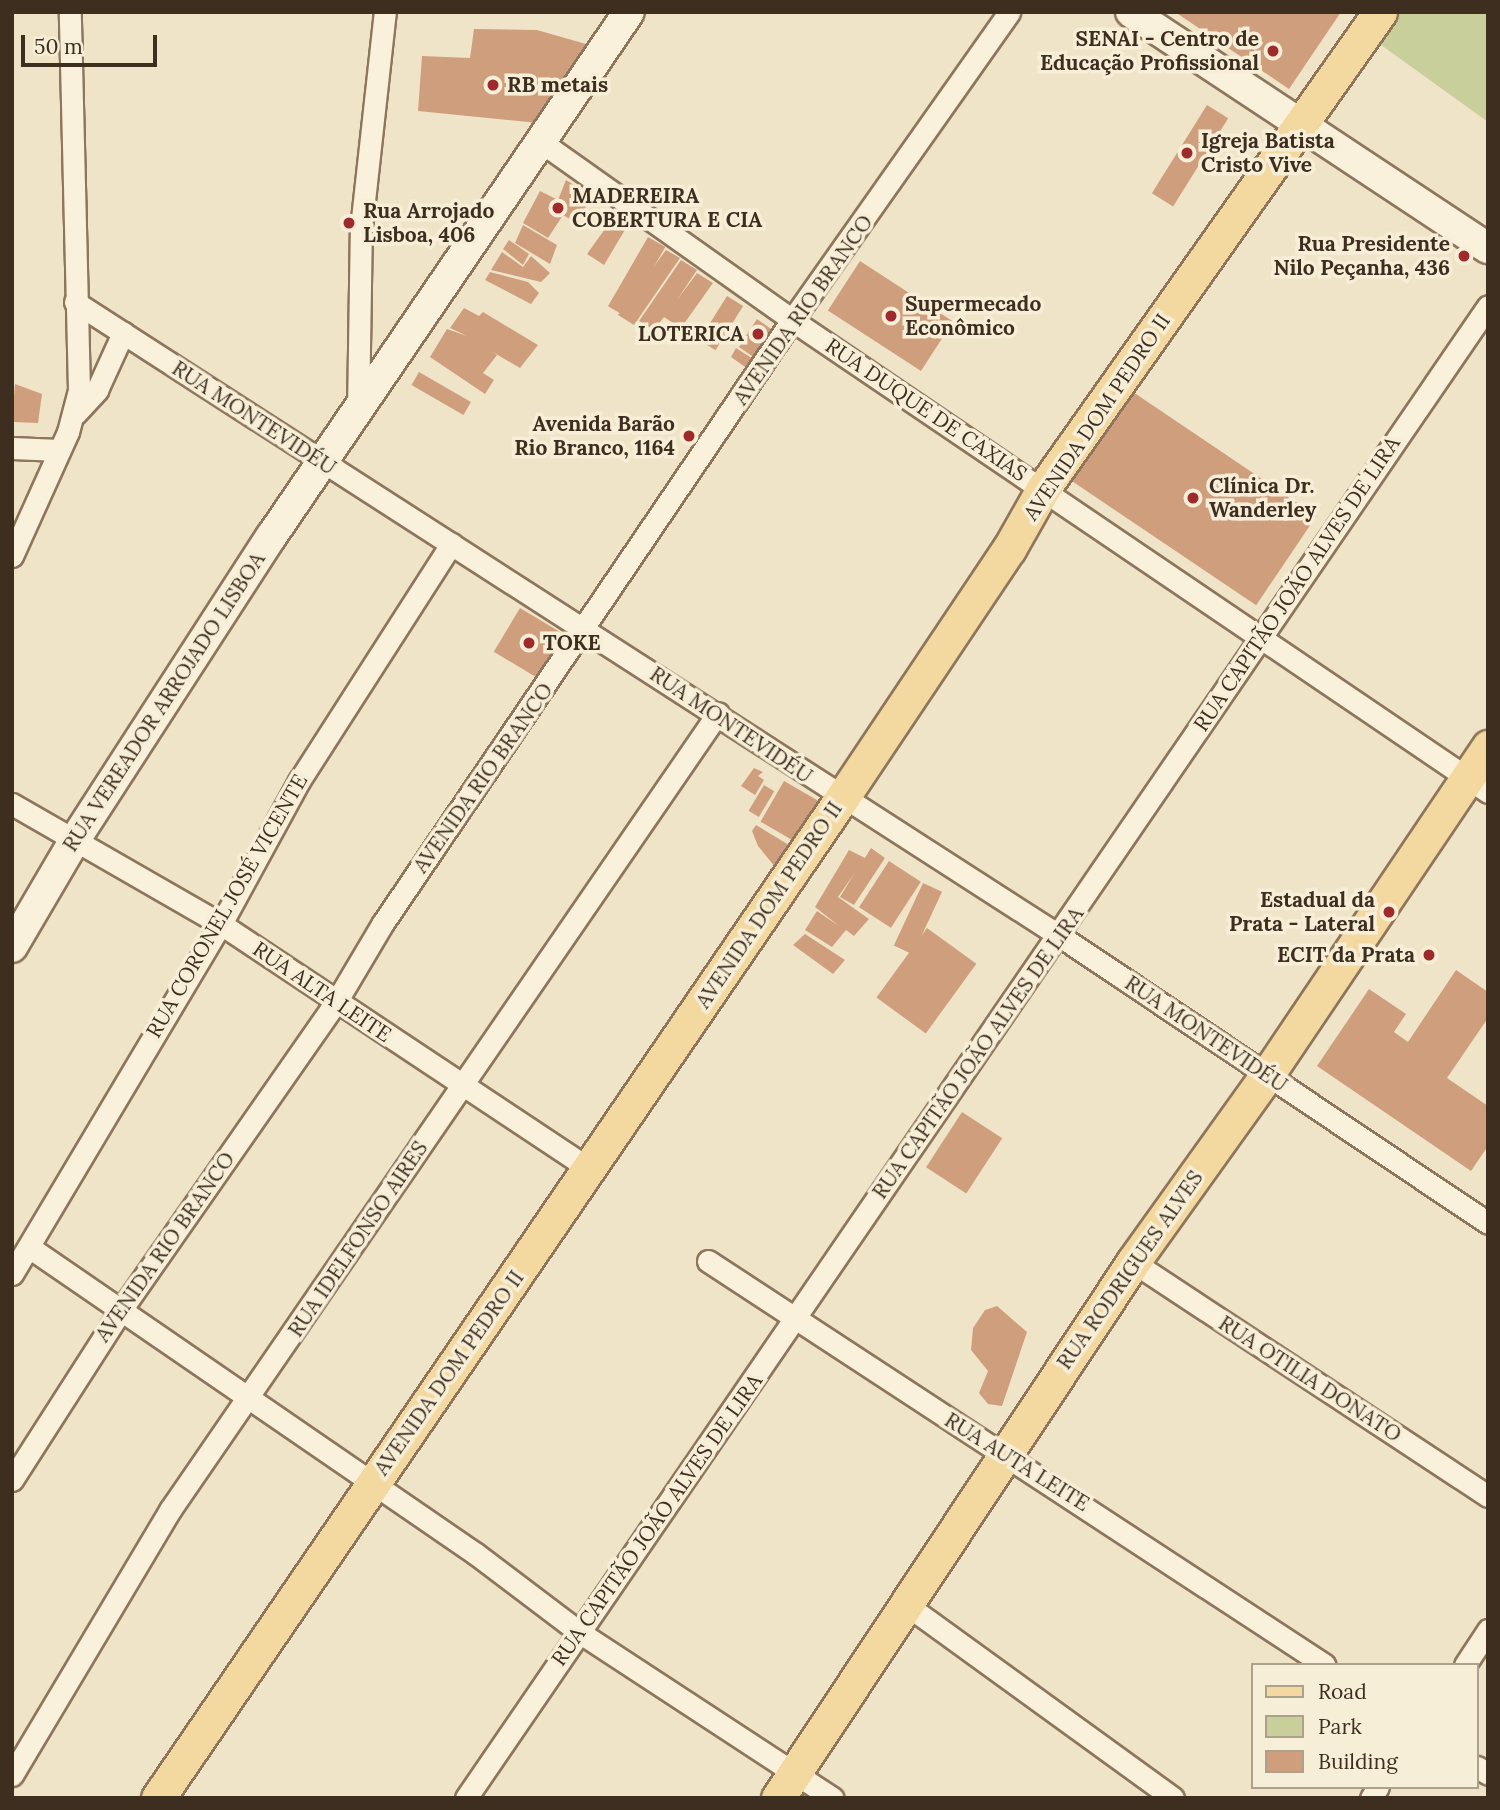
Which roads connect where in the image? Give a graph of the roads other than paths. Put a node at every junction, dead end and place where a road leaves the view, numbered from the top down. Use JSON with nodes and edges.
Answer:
{"nodes":[{"id":1,"x":70,"y":12,"type":"edge"},
{"id":2,"x":385,"y":12,"type":"edge"},
{"id":3,"x":629,"y":12,"type":"edge"},
{"id":4,"x":1010,"y":12,"type":"edge"},
{"id":5,"x":1131,"y":12,"type":"edge"},
{"id":6,"x":1380,"y":12,"type":"edge"},
{"id":7,"x":1303,"y":123,"type":"junction"},
{"id":8,"x":541,"y":142,"type":"junction"},
{"id":9,"x":1488,"y":248,"type":"edge"},
{"id":10,"x":75,"y":302,"type":"junction"},
{"id":11,"x":1488,"y":306,"type":"edge"},
{"id":12,"x":792,"y":320,"type":"junction"},
{"id":13,"x":123,"y":333,"type":"junction"},
{"id":14,"x":75,"y":414,"type":"junction"},
{"id":15,"x":358,"y":414,"type":"junction"},
{"id":16,"x":12,"y":448,"type":"edge"},
{"id":17,"x":59,"y":450,"type":"junction"},
{"id":18,"x":325,"y":464,"type":"junction"},
{"id":19,"x":1043,"y":489,"type":"junction"},
{"id":20,"x":451,"y":544,"type":"junction"},
{"id":21,"x":12,"y":556,"type":"edge"},
{"id":22,"x":586,"y":629,"type":"junction"},
{"id":23,"x":1264,"y":636,"type":"junction"},
{"id":24,"x":718,"y":713,"type":"junction"},
{"id":25,"x":1488,"y":747,"type":"edge"},
{"id":26,"x":1477,"y":785,"type":"edge"},
{"id":27,"x":842,"y":798,"type":"junction"},
{"id":28,"x":12,"y":804,"type":"edge"},
{"id":29,"x":76,"y":838,"type":"junction"},
{"id":30,"x":221,"y":924,"type":"junction"},
{"id":31,"x":1060,"y":936,"type":"junction"},
{"id":32,"x":12,"y":947,"type":"edge"},
{"id":33,"x":336,"y":1002,"type":"junction"},
{"id":34,"x":1267,"y":1074,"type":"junction"},
{"id":35,"x":463,"y":1088,"type":"junction"},
{"id":36,"x":590,"y":1169,"type":"junction"},
{"id":37,"x":1488,"y":1223,"type":"edge"},
{"id":38,"x":29,"y":1247,"type":"junction"},
{"id":39,"x":708,"y":1261,"type":"dead end"},
{"id":40,"x":1133,"y":1262,"type":"junction"},
{"id":41,"x":12,"y":1274,"type":"edge"},
{"id":42,"x":121,"y":1310,"type":"junction"},
{"id":43,"x":796,"y":1318,"type":"junction"},
{"id":44,"x":251,"y":1397,"type":"junction"},
{"id":45,"x":1006,"y":1454,"type":"junction"},
{"id":46,"x":12,"y":1480,"type":"edge"},
{"id":47,"x":373,"y":1484,"type":"junction"},
{"id":48,"x":1488,"y":1496,"type":"edge"},
{"id":49,"x":908,"y":1606,"type":"junction"},
{"id":50,"x":1488,"y":1630,"type":"edge"},
{"id":51,"x":579,"y":1632,"type":"junction"},
{"id":52,"x":1322,"y":1663,"type":"edge"},
{"id":53,"x":1466,"y":1663,"type":"edge"},
{"id":54,"x":12,"y":1774,"type":"edge"},
{"id":55,"x":787,"y":1786,"type":"edge"},
{"id":56,"x":158,"y":1798,"type":"edge"},
{"id":57,"x":466,"y":1798,"type":"edge"},
{"id":58,"x":833,"y":1798,"type":"edge"},
{"id":59,"x":1173,"y":1798,"type":"edge"}],
"edges":[{"from":1,"to":10,"type":"street"},
{"from":2,"to":15,"type":"street"},
{"from":3,"to":8,"type":"main road","name":"RUA VEREADOR ARROJADO LISBOA"},
{"from":4,"to":12,"type":"street","name":"AVENIDA RIO BRANCO"},
{"from":5,"to":7,"type":"main road"},
{"from":6,"to":7,"type":"main road","name":"AVENIDA DOM PEDRO II"},
{"from":7,"to":9,"type":"main road"},
{"from":7,"to":19,"type":"main road","name":"AVENIDA DOM PEDRO II"},
{"from":8,"to":12,"type":"street","name":"RUA DUQUE DE CAXIAS"},
{"from":8,"to":15,"type":"main road","name":"RUA VEREADOR ARROJADO LISBOA"},
{"from":10,"to":13,"type":"street","name":"RUA MONTEVIDÉU"},
{"from":10,"to":14,"type":"street"},
{"from":11,"to":23,"type":"street","name":"RUA CAPITÃO JOÃO ALVES DE LIRA"},
{"from":12,"to":19,"type":"street","name":"RUA DUQUE DE CAXIAS"},
{"from":12,"to":22,"type":"street","name":"AVENIDA RIO BRANCO"},
{"from":13,"to":14,"type":"street"},
{"from":13,"to":18,"type":"street","name":"RUA MONTEVIDÉU"},
{"from":14,"to":17,"type":"street"},
{"from":15,"to":18,"type":"main road","name":"RUA VEREADOR ARROJADO LISBOA"},
{"from":16,"to":17,"type":"street"},
{"from":17,"to":21,"type":"street"},
{"from":18,"to":20,"type":"street","name":"RUA MONTEVIDÉU"},
{"from":18,"to":29,"type":"main road","name":"RUA VEREADOR ARROJADO LISBOA"},
{"from":19,"to":23,"type":"street","name":"RUA DUQUE DE CAXIAS"},
{"from":19,"to":27,"type":"main road","name":"AVENIDA DOM PEDRO II"},
{"from":20,"to":22,"type":"street","name":"RUA MONTEVIDÉU"},
{"from":20,"to":30,"type":"street","name":"RUA CORONEL JOSÉ VICENTE"},
{"from":22,"to":24,"type":"street","name":"RUA MONTEVIDÉU"},
{"from":22,"to":33,"type":"street","name":"AVENIDA RIO BRANCO"},
{"from":23,"to":26,"type":"street","name":"RUA DUQUE DE CAXIAS"},
{"from":23,"to":31,"type":"street","name":"RUA CAPITÃO JOÃO ALVES DE LIRA"},
{"from":24,"to":27,"type":"street","name":"RUA MONTEVIDÉU"},
{"from":24,"to":35,"type":"street","name":"RUA IDELFONSO AIRES"},
{"from":25,"to":26,"type":"main road","name":"RUA RODRIGUES ALVES"},
{"from":26,"to":34,"type":"main road","name":"RUA RODRIGUES ALVES"},
{"from":27,"to":31,"type":"street","name":"RUA MONTEVIDÉU"},
{"from":27,"to":36,"type":"main road","name":"AVENIDA DOM PEDRO II"},
{"from":28,"to":29,"type":"street","name":"RUA ALTA LEITE"},
{"from":29,"to":30,"type":"street","name":"RUA ALTA LEITE"},
{"from":29,"to":32,"type":"main road","name":"RUA VEREADOR ARROJADO LISBOA"},
{"from":30,"to":33,"type":"street","name":"RUA ALTA LEITE"},
{"from":30,"to":38,"type":"street","name":"RUA CORONEL JOSÉ VICENTE"},
{"from":31,"to":34,"type":"street","name":"RUA MONTEVIDÉU"},
{"from":31,"to":43,"type":"street","name":"RUA CAPITÃO JOÃO ALVES DE LIRA"},
{"from":33,"to":35,"type":"street","name":"RUA ALTA LEITE"},
{"from":33,"to":42,"type":"street","name":"AVENIDA RIO BRANCO"},
{"from":34,"to":37,"type":"street","name":"RUA MONTEVIDÉU"},
{"from":34,"to":40,"type":"main road","name":"RUA RODRIGUES ALVES"},
{"from":35,"to":36,"type":"street","name":"RUA ALTA LEITE"},
{"from":35,"to":44,"type":"street","name":"RUA IDELFONSO AIRES"},
{"from":36,"to":47,"type":"main road","name":"AVENIDA DOM PEDRO II"},
{"from":38,"to":41,"type":"street","name":"RUA CORONEL JOSÉ VICENTE"},
{"from":38,"to":42,"type":"street"},
{"from":39,"to":43,"type":"street","name":"RUA AUTA LEITE"},
{"from":40,"to":45,"type":"main road","name":"RUA RODRIGUES ALVES"},
{"from":40,"to":48,"type":"street","name":"RUA OTILIA DONATO"},
{"from":42,"to":44,"type":"street"},
{"from":42,"to":46,"type":"street","name":"AVENIDA RIO BRANCO"},
{"from":43,"to":45,"type":"street","name":"RUA AUTA LEITE"},
{"from":43,"to":51,"type":"street","name":"RUA CAPITÃO JOÃO ALVES DE LIRA"},
{"from":44,"to":47,"type":"street"},
{"from":44,"to":54,"type":"street","name":"RUA IDELFONSO AIRES"},
{"from":45,"to":49,"type":"main road","name":"RUA RODRIGUES ALVES"},
{"from":45,"to":52,"type":"street","name":"RUA AUTA LEITE"},
{"from":47,"to":51,"type":"street"},
{"from":47,"to":56,"type":"main road","name":"AVENIDA DOM PEDRO II"},
{"from":49,"to":55,"type":"main road","name":"RUA RODRIGUES ALVES"},
{"from":49,"to":59,"type":"street"},
{"from":50,"to":53,"type":"street"},
{"from":51,"to":55,"type":"street"},
{"from":51,"to":57,"type":"street","name":"RUA CAPITÃO JOÃO ALVES DE LIRA"},
{"from":55,"to":58,"type":"street"}]}
